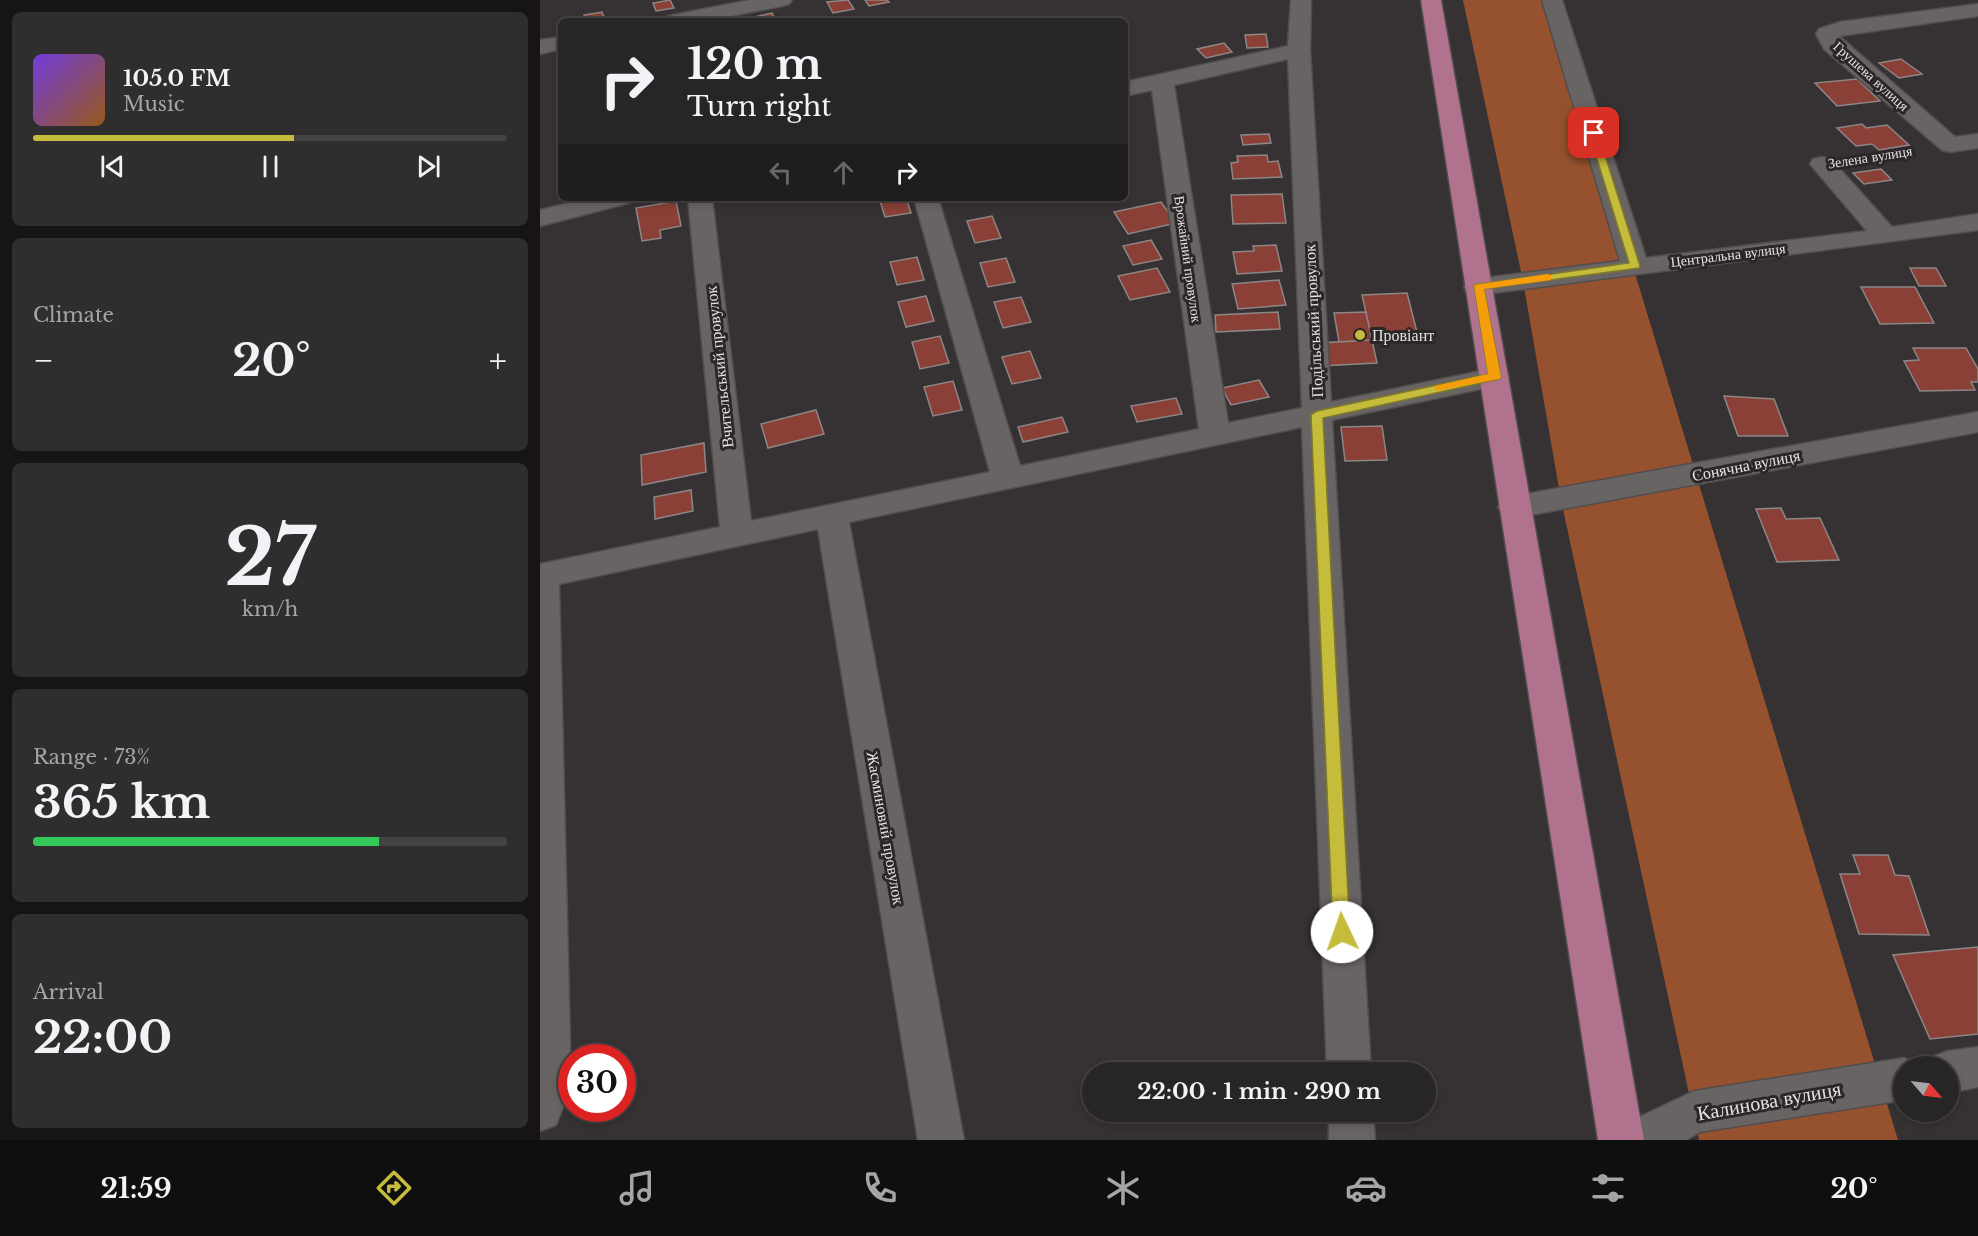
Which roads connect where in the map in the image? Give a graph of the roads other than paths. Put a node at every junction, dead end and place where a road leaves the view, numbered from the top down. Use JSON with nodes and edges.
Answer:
{"nodes":[{"id":1,"x":782,"y":0,"type":"edge"},
{"id":2,"x":1301,"y":0,"type":"edge"},
{"id":3,"x":1431,"y":0,"type":"edge"},
{"id":4,"x":1552,"y":0,"type":"edge"},
{"id":5,"x":1978,"y":10,"type":"edge"},
{"id":6,"x":689,"y":18,"type":"edge"},
{"id":7,"x":558,"y":44,"type":"edge"},
{"id":8,"x":540,"y":47,"type":"edge"},
{"id":9,"x":1299,"y":50,"type":"junction"},
{"id":10,"x":1162,"y":81,"type":"junction"},
{"id":11,"x":1128,"y":88,"type":"edge"},
{"id":12,"x":1978,"y":141,"type":"edge"},
{"id":13,"x":1821,"y":164,"type":"road end"},
{"id":14,"x":608,"y":201,"type":"edge"},
{"id":15,"x":700,"y":201,"type":"edge"},
{"id":16,"x":927,"y":201,"type":"edge"},
{"id":17,"x":540,"y":218,"type":"edge"},
{"id":18,"x":1978,"y":222,"type":"edge"},
{"id":19,"x":1886,"y":236,"type":"junction"},
{"id":20,"x":1635,"y":266,"type":"junction"},
{"id":21,"x":1478,"y":287,"type":"junction"},
{"id":22,"x":1495,"y":377,"type":"junction"},
{"id":23,"x":1317,"y":415,"type":"junction"},
{"id":24,"x":1978,"y":422,"type":"edge"},
{"id":25,"x":1215,"y":436,"type":"junction"},
{"id":26,"x":1008,"y":479,"type":"junction"},
{"id":27,"x":1514,"y":507,"type":"junction"},
{"id":28,"x":832,"y":516,"type":"junction"},
{"id":29,"x":738,"y":536,"type":"junction"},
{"id":30,"x":541,"y":576,"type":"edge"},
{"id":31,"x":1349,"y":1062,"type":"edge"},
{"id":32,"x":1978,"y":1067,"type":"edge"},
{"id":33,"x":1959,"y":1070,"type":"edge"},
{"id":34,"x":1893,"y":1081,"type":"edge"},
{"id":35,"x":540,"y":1110,"type":"edge"},
{"id":36,"x":1351,"y":1122,"type":"edge"},
{"id":37,"x":941,"y":1140,"type":"edge"},
{"id":38,"x":1352,"y":1140,"type":"edge"},
{"id":39,"x":1621,"y":1140,"type":"edge"},
{"id":40,"x":1641,"y":1140,"type":"edge"}],
"edges":[{"from":1,"to":6,"type":"street"},
{"from":2,"to":9,"type":"street","name":"Подільський провулок"},
{"from":3,"to":21,"type":"highway"},
{"from":4,"to":20,"type":"street"},
{"from":5,"to":12,"type":"street","name":"Грушева вулиця"},
{"from":7,"to":8,"type":"street"},
{"from":9,"to":10,"type":"street"},
{"from":9,"to":23,"type":"street","name":"Подільський провулок"},
{"from":10,"to":11,"type":"street"},
{"from":10,"to":25,"type":"street","name":"Врожайний провулок"},
{"from":13,"to":19,"type":"street","name":"Зелена вулиця"},
{"from":14,"to":17,"type":"street"},
{"from":15,"to":29,"type":"street","name":"Вчительський провулок"},
{"from":16,"to":26,"type":"street"},
{"from":18,"to":19,"type":"street","name":"Центральна вулиця"},
{"from":19,"to":20,"type":"street","name":"Центральна вулиця"},
{"from":20,"to":21,"type":"street","name":"Центральна вулиця"},
{"from":21,"to":22,"type":"highway"},
{"from":22,"to":23,"type":"street"},
{"from":22,"to":27,"type":"highway"},
{"from":23,"to":25,"type":"street"},
{"from":23,"to":31,"type":"street","name":"Подільський провулок"},
{"from":24,"to":27,"type":"street","name":"Сонячна вулиця"},
{"from":25,"to":26,"type":"street"},
{"from":26,"to":28,"type":"street"},
{"from":27,"to":39,"type":"highway"},
{"from":28,"to":29,"type":"street"},
{"from":28,"to":37,"type":"street","name":"Жасминовий провулок"},
{"from":29,"to":30,"type":"street"},
{"from":30,"to":35,"type":"street"},
{"from":32,"to":33,"type":"street"},
{"from":34,"to":40,"type":"street","name":"Калинова вулиця"},
{"from":36,"to":38,"type":"street"}]}
